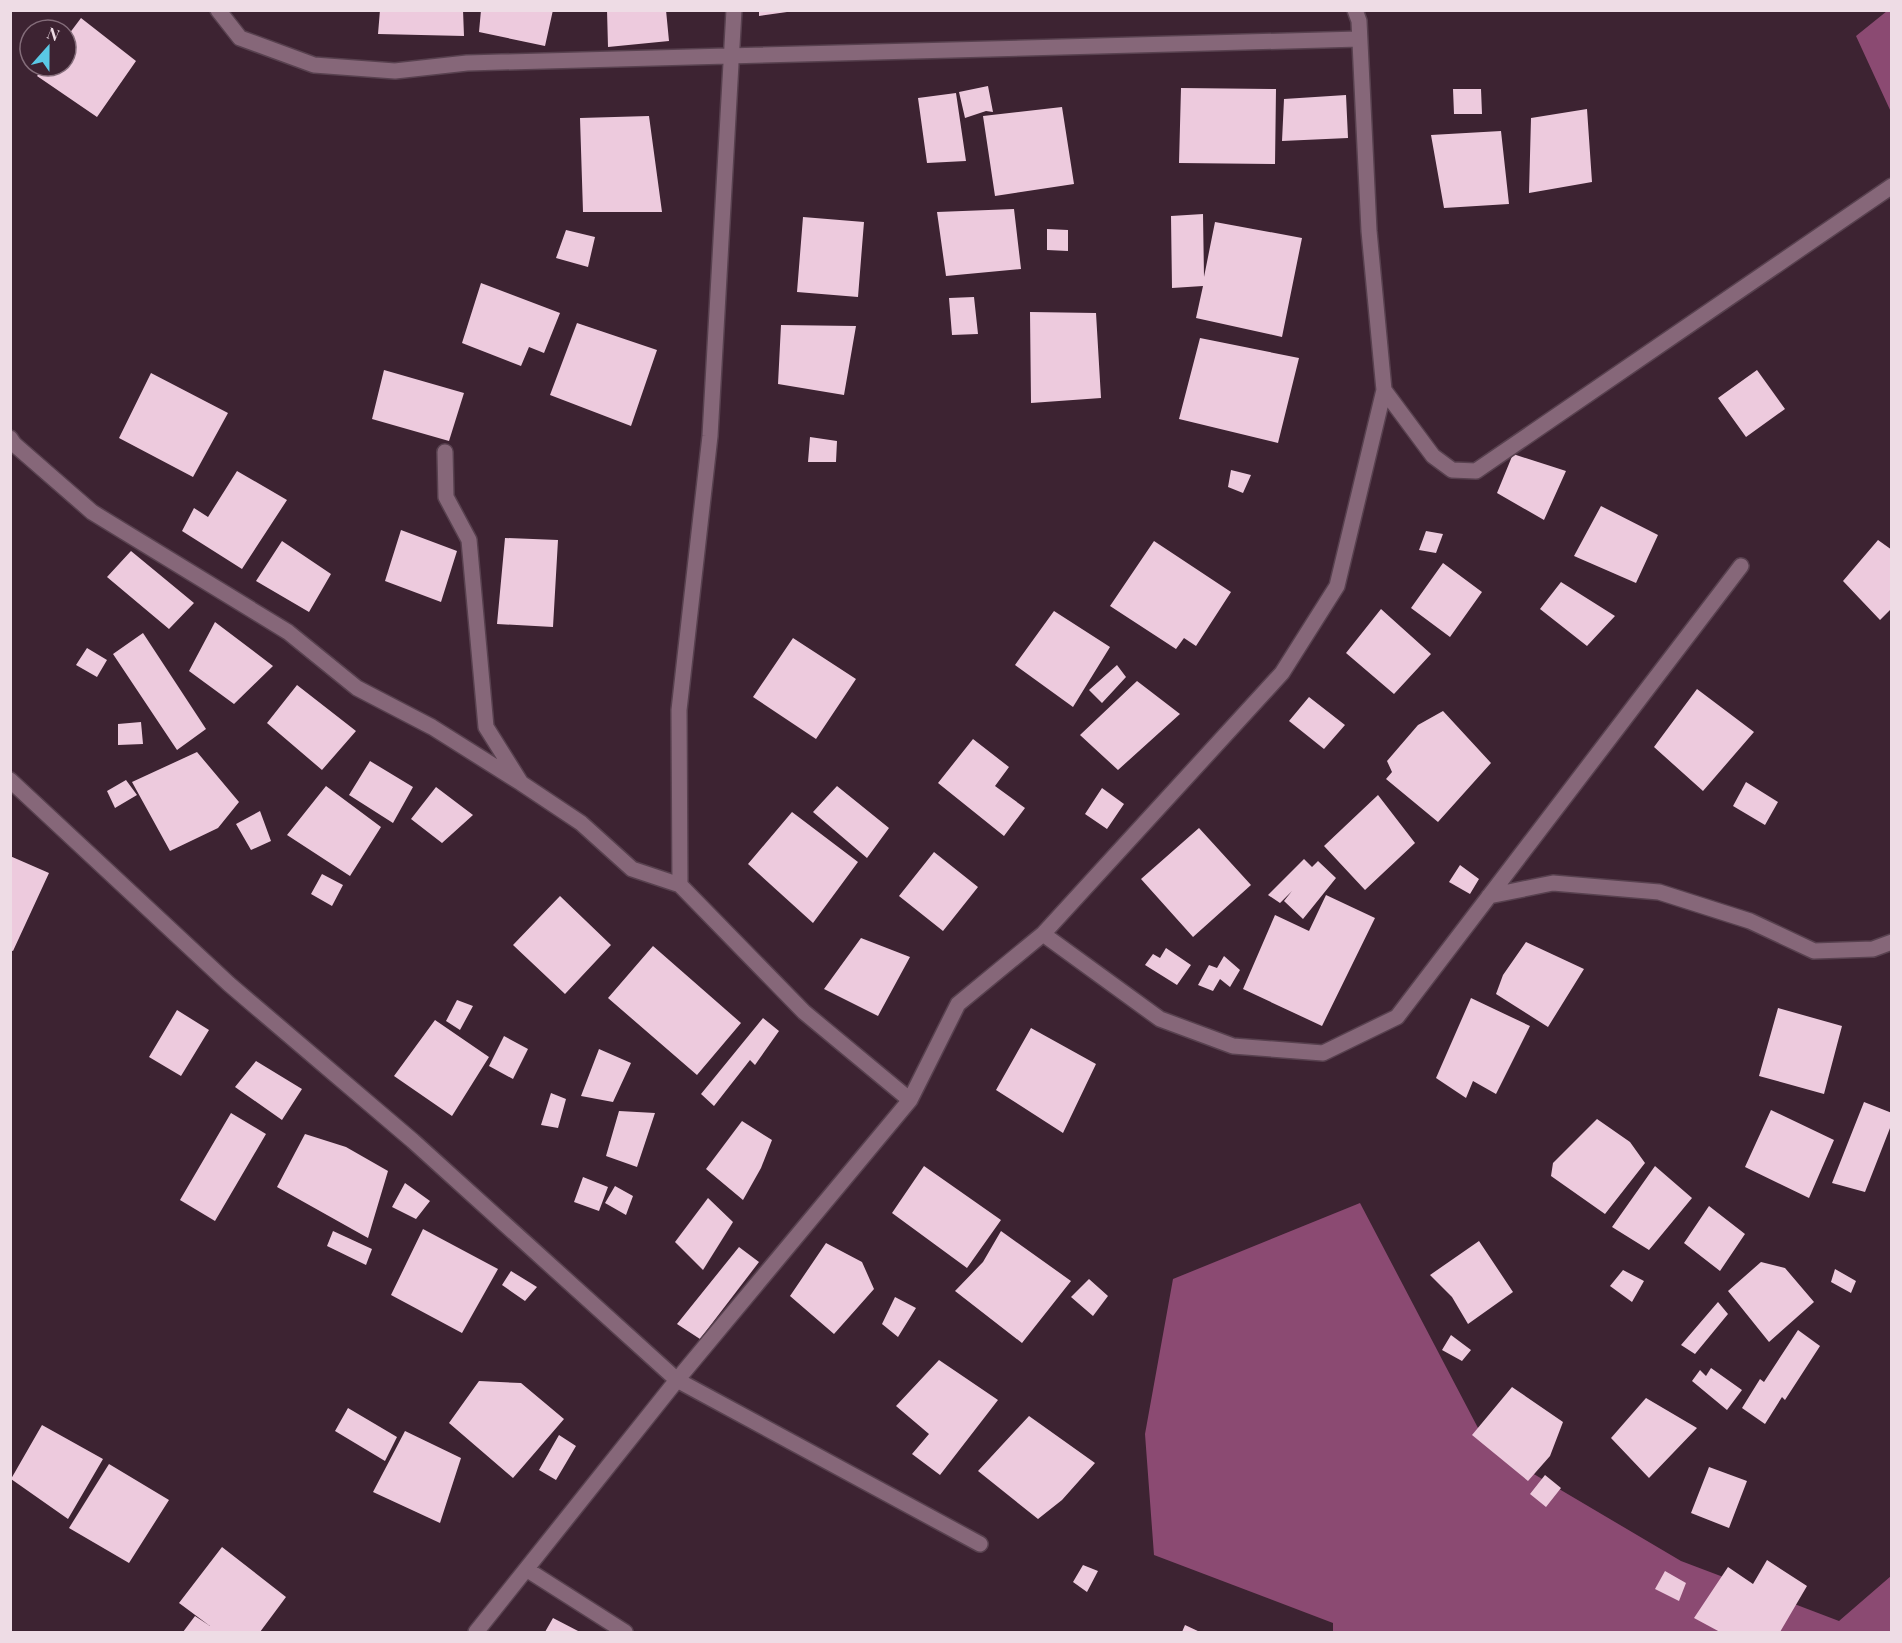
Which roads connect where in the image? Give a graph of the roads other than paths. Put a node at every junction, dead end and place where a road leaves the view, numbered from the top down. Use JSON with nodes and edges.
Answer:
{"nodes":[{"id":1,"x":734,"y":10,"type":"edge"},
{"id":2,"x":1355,"y":10,"type":"edge"},
{"id":3,"x":215,"y":12,"type":"edge"},
{"id":4,"x":1359,"y":39,"type":"junction"},
{"id":5,"x":730,"y":56,"type":"junction"},
{"id":6,"x":1892,"y":186,"type":"edge"},
{"id":7,"x":1384,"y":390,"type":"junction"},
{"id":8,"x":12,"y":442,"type":"edge"},
{"id":9,"x":445,"y":452,"type":"dead end"},
{"id":10,"x":1741,"y":566,"type":"dead end"},
{"id":11,"x":10,"y":780,"type":"edge"},
{"id":12,"x":521,"y":783,"type":"junction"},
{"id":13,"x":680,"y":885,"type":"junction"},
{"id":14,"x":1489,"y":896,"type":"junction"},
{"id":15,"x":1043,"y":934,"type":"junction"},
{"id":16,"x":1892,"y":942,"type":"edge"},
{"id":17,"x":910,"y":1100,"type":"junction"},
{"id":18,"x":677,"y":1380,"type":"junction"},
{"id":19,"x":980,"y":1544,"type":"dead end"},
{"id":20,"x":526,"y":1569,"type":"junction"},
{"id":21,"x":476,"y":1632,"type":"edge"},
{"id":22,"x":625,"y":1632,"type":"edge"}],
"edges":[{"from":1,"to":5,"type":"street"},
{"from":2,"to":4,"type":"street"},
{"from":3,"to":5,"type":"street"},
{"from":4,"to":5,"type":"street"},
{"from":4,"to":7,"type":"street"},
{"from":5,"to":13,"type":"street"},
{"from":6,"to":7,"type":"street"},
{"from":7,"to":15,"type":"street"},
{"from":8,"to":12,"type":"street"},
{"from":9,"to":12,"type":"street"},
{"from":10,"to":14,"type":"street"},
{"from":11,"to":18,"type":"street"},
{"from":12,"to":13,"type":"street"},
{"from":13,"to":17,"type":"street"},
{"from":14,"to":15,"type":"street"},
{"from":14,"to":16,"type":"street"},
{"from":15,"to":17,"type":"street"},
{"from":17,"to":18,"type":"street"},
{"from":18,"to":19,"type":"street"},
{"from":18,"to":20,"type":"street"},
{"from":20,"to":21,"type":"street"},
{"from":20,"to":22,"type":"street"}]}
